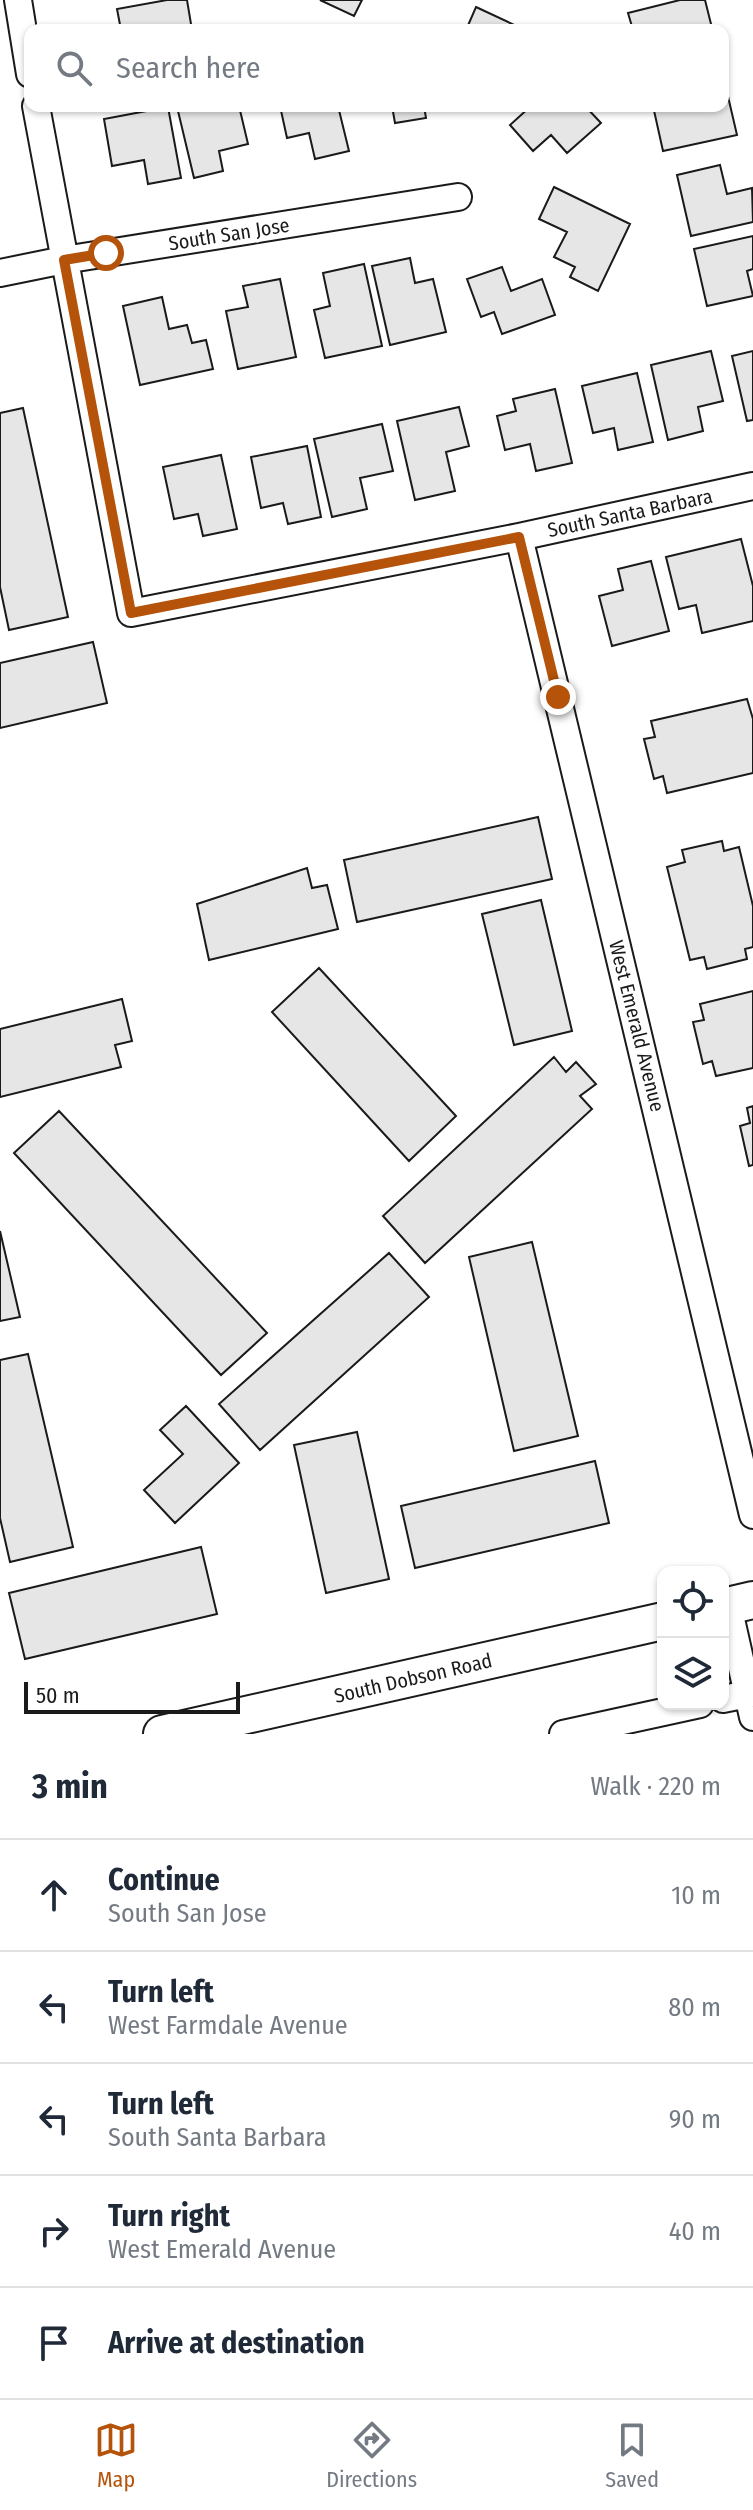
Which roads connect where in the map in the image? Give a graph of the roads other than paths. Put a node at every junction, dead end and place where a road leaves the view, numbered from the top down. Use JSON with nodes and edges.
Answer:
{"nodes":[{"id":1,"x":18,"y":0,"type":"edge"},
{"id":2,"x":12,"y":40,"type":"edge"},
{"id":3,"x":24,"y":63,"type":"edge"},
{"id":4,"x":37,"y":112,"type":"edge"},
{"id":5,"x":458,"y":197,"type":"dead end"},
{"id":6,"x":64,"y":260,"type":"junction"},
{"id":7,"x":0,"y":273,"type":"edge"},
{"id":8,"x":753,"y":486,"type":"edge"},
{"id":9,"x":519,"y":537,"type":"junction"},
{"id":10,"x":753,"y":1515,"type":"edge"},
{"id":11,"x":735,"y":1604,"type":"edge"},
{"id":12,"x":657,"y":1622,"type":"edge"},
{"id":13,"x":741,"y":1703,"type":"edge"},
{"id":14,"x":673,"y":1710,"type":"edge"},
{"id":15,"x":162,"y":1734,"type":"edge"},
{"id":16,"x":563,"y":1734,"type":"edge"}],
"edges":[{"from":1,"to":2,"type":"street"},
{"from":2,"to":3,"type":"street"},
{"from":4,"to":6,"type":"street"},
{"from":5,"to":6,"type":"street","name":"South San Jose"},
{"from":6,"to":7,"type":"street","name":"South San Jose"},
{"from":6,"to":9,"type":"street","name":"South Santa Barbara"},
{"from":8,"to":9,"type":"street","name":"South Santa Barbara"},
{"from":9,"to":10,"type":"street","name":"West Emerald Avenue"},
{"from":11,"to":13,"type":"street"},
{"from":12,"to":15,"type":"main road","name":"South Dobson Road"},
{"from":14,"to":16,"type":"street"}]}
